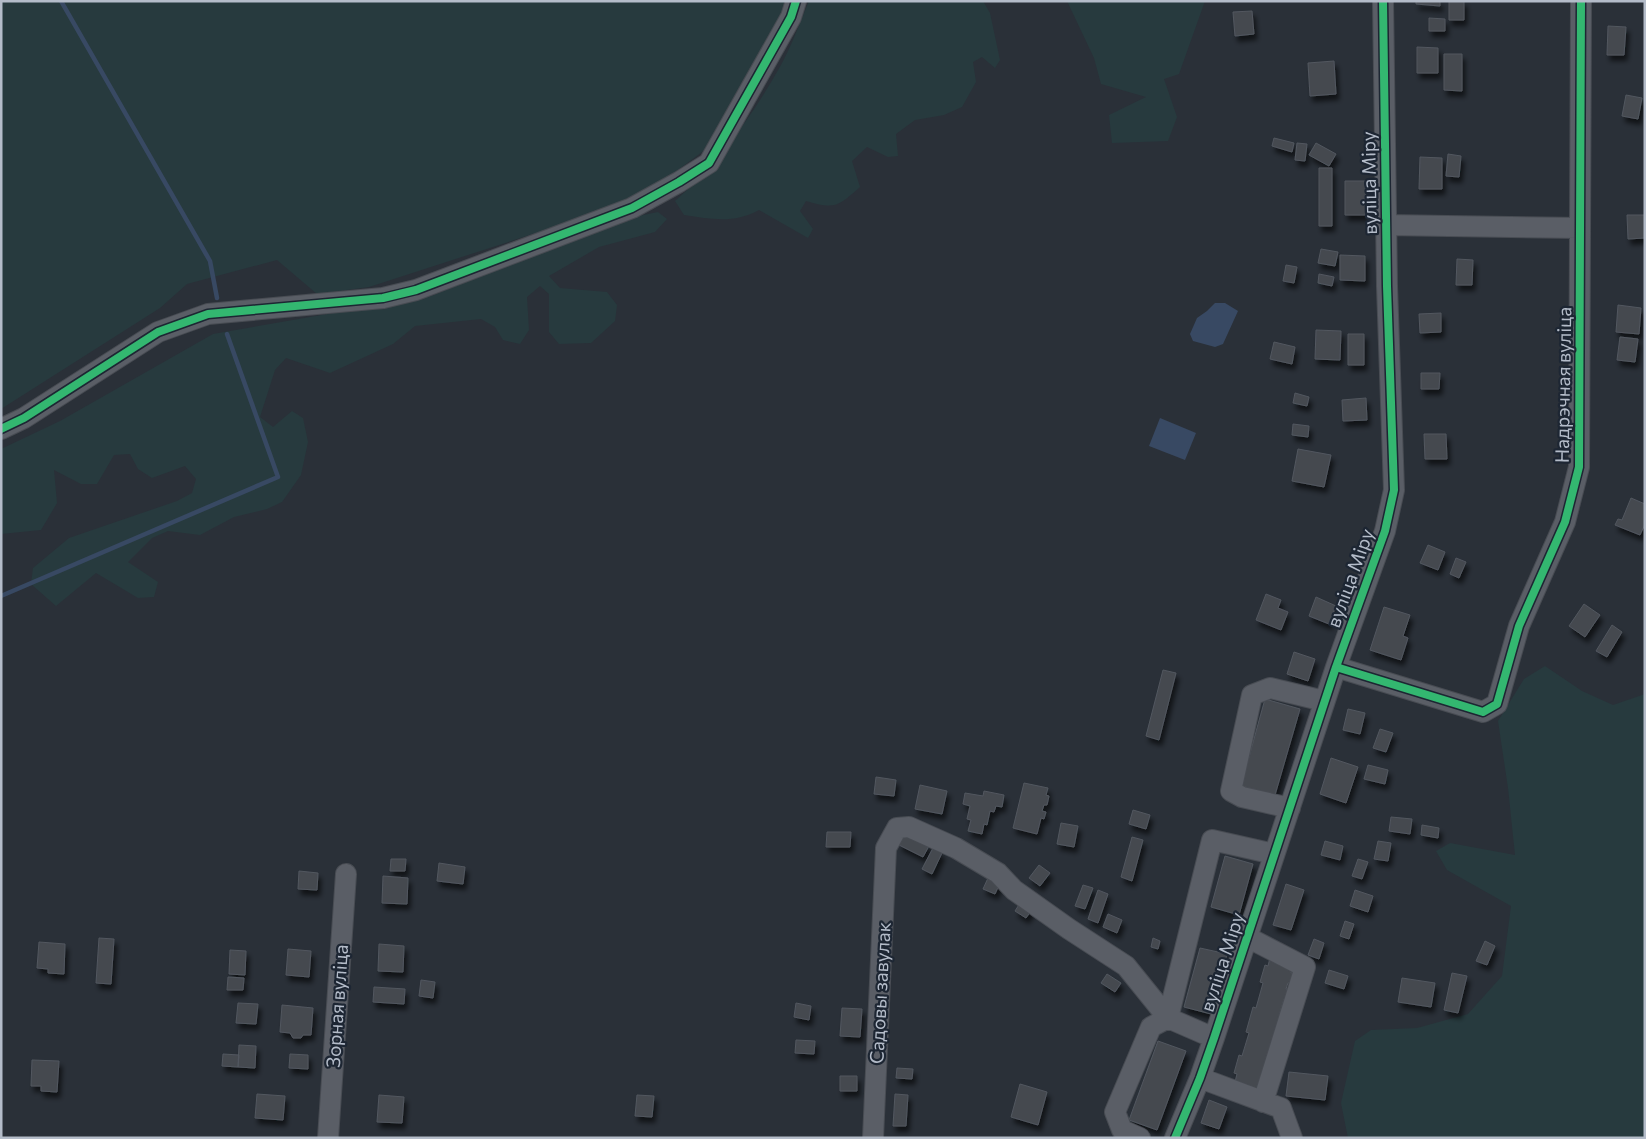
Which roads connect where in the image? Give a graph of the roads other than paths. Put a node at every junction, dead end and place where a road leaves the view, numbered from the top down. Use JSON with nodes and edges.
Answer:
{"nodes":[{"id":1,"x":796,"y":1,"type":"edge"},
{"id":2,"x":1383,"y":1,"type":"edge"},
{"id":3,"x":1581,"y":1,"type":"edge"},
{"id":4,"x":1386,"y":225,"type":"junction"},
{"id":5,"x":1580,"y":228,"type":"junction"},
{"id":6,"x":1,"y":429,"type":"edge"},
{"id":7,"x":1336,"y":667,"type":"junction"},
{"id":8,"x":1324,"y":701,"type":"junction"},
{"id":9,"x":1290,"y":808,"type":"junction"},
{"id":10,"x":1274,"y":854,"type":"junction"},
{"id":11,"x":346,"y":874,"type":"dead end"},
{"id":12,"x":1247,"y":937,"type":"junction"},
{"id":13,"x":1168,"y":1018,"type":"junction"},
{"id":14,"x":1214,"y":1038,"type":"junction"},
{"id":15,"x":1200,"y":1078,"type":"junction"},
{"id":16,"x":1263,"y":1102,"type":"junction"},
{"id":17,"x":328,"y":1138,"type":"edge"},
{"id":18,"x":873,"y":1138,"type":"edge"},
{"id":19,"x":1140,"y":1138,"type":"edge"},
{"id":20,"x":1175,"y":1138,"type":"edge"},
{"id":21,"x":1292,"y":1138,"type":"edge"}],
"edges":[{"from":1,"to":6,"type":"street"},
{"from":2,"to":4,"type":"street","name":"вуліца Міру"},
{"from":3,"to":5,"type":"street","name":"Надрэчная вуліца"},
{"from":4,"to":5,"type":"street"},
{"from":4,"to":7,"type":"street","name":"вуліца Міру"},
{"from":5,"to":7,"type":"street","name":"Надрэчная вуліца"},
{"from":7,"to":8,"type":"street","name":"вуліца Міру"},
{"from":8,"to":9,"type":"street","name":"вуліца Міру"},
{"from":8,"to":9,"type":"street"},
{"from":9,"to":10,"type":"street","name":"вуліца Міру"},
{"from":10,"to":12,"type":"street","name":"вуліца Міру"},
{"from":10,"to":13,"type":"street"},
{"from":11,"to":17,"type":"street","name":"Зорная вуліца"},
{"from":12,"to":14,"type":"street","name":"вуліца Міру"},
{"from":12,"to":16,"type":"street"},
{"from":13,"to":14,"type":"street"},
{"from":13,"to":18,"type":"street","name":"Садовы завулак"},
{"from":13,"to":19,"type":"street"},
{"from":14,"to":15,"type":"street","name":"вуліца Міру"},
{"from":15,"to":16,"type":"street"},
{"from":15,"to":20,"type":"street","name":"вуліца Міру"},
{"from":16,"to":21,"type":"street"}]}
